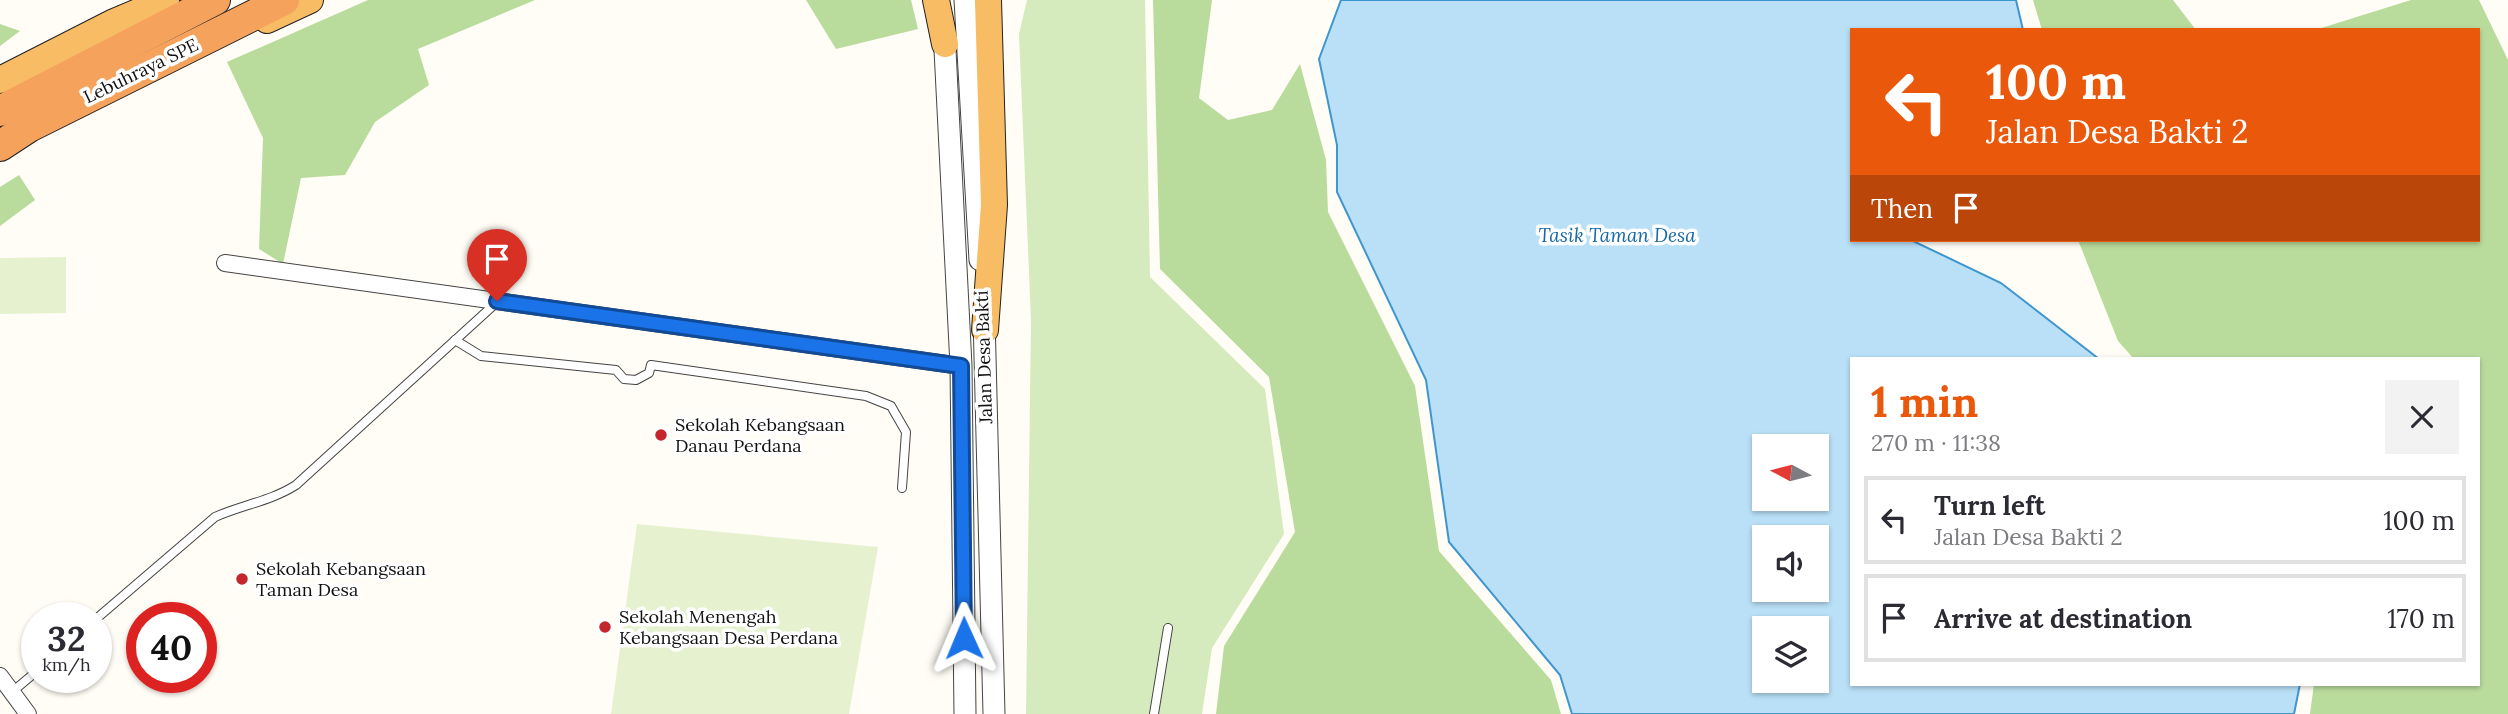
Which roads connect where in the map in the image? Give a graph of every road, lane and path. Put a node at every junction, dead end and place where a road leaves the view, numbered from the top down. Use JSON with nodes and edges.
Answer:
{"nodes":[{"id":1,"x":134,"y":0,"type":"edge"},
{"id":2,"x":166,"y":0,"type":"edge"},
{"id":3,"x":215,"y":0,"type":"edge"},
{"id":4,"x":284,"y":0,"type":"edge"},
{"id":5,"x":310,"y":0,"type":"edge"},
{"id":6,"x":936,"y":0,"type":"edge"},
{"id":7,"x":942,"y":0,"type":"edge"},
{"id":8,"x":965,"y":0,"type":"edge"},
{"id":9,"x":988,"y":0,"type":"edge"},
{"id":10,"x":112,"y":23,"type":"junction"},
{"id":11,"x":945,"y":44,"type":"junction"},
{"id":12,"x":0,"y":80,"type":"edge"},
{"id":13,"x":0,"y":111,"type":"edge"},
{"id":14,"x":0,"y":146,"type":"edge"},
{"id":15,"x":0,"y":156,"type":"edge"},
{"id":16,"x":225,"y":263,"type":"dead end"},
{"id":17,"x":497,"y":301,"type":"junction"},
{"id":18,"x":985,"y":330,"type":"junction"},
{"id":19,"x":455,"y":340,"type":"junction"},
{"id":20,"x":961,"y":366,"type":"junction"},
{"id":21,"x":902,"y":488,"type":"dead end"},
{"id":22,"x":112,"y":605,"type":"edge"},
{"id":23,"x":1168,"y":628,"type":"dead end"},
{"id":24,"x":0,"y":676,"type":"edge"},
{"id":25,"x":21,"y":684,"type":"edge"},
{"id":26,"x":12,"y":692,"type":"junction"},
{"id":27,"x":28,"y":714,"type":"edge"},
{"id":28,"x":965,"y":714,"type":"edge"},
{"id":29,"x":994,"y":714,"type":"edge"},
{"id":30,"x":1154,"y":714,"type":"edge"}],
"edges":[{"from":1,"to":10,"type":"highway"},
{"from":2,"to":10,"type":"highway"},
{"from":3,"to":13,"type":"highway","name":"Lebuhraya SPE"},
{"from":4,"to":14,"type":"highway","name":"Lebuhraya SPE"},
{"from":5,"to":15,"type":"highway"},
{"from":6,"to":11,"type":"highway"},
{"from":7,"to":11,"type":"street","name":"Jalan Desa Bakti"},
{"from":8,"to":18,"type":"street","name":"Jalan Desa Bakti"},
{"from":9,"to":18,"type":"highway"},
{"from":10,"to":12,"type":"highway"},
{"from":11,"to":20,"type":"street","name":"Jalan Desa Bakti"},
{"from":16,"to":17,"type":"street"},
{"from":17,"to":19,"type":"lane"},
{"from":17,"to":20,"type":"street"},
{"from":18,"to":29,"type":"street","name":"Jalan Desa Bakti"},
{"from":19,"to":21,"type":"lane"},
{"from":19,"to":22,"type":"lane"},
{"from":20,"to":28,"type":"street","name":"Jalan Desa Bakti"},
{"from":23,"to":30,"type":"lane"},
{"from":24,"to":26,"type":"street"},
{"from":25,"to":26,"type":"lane"},
{"from":26,"to":27,"type":"street"}]}
